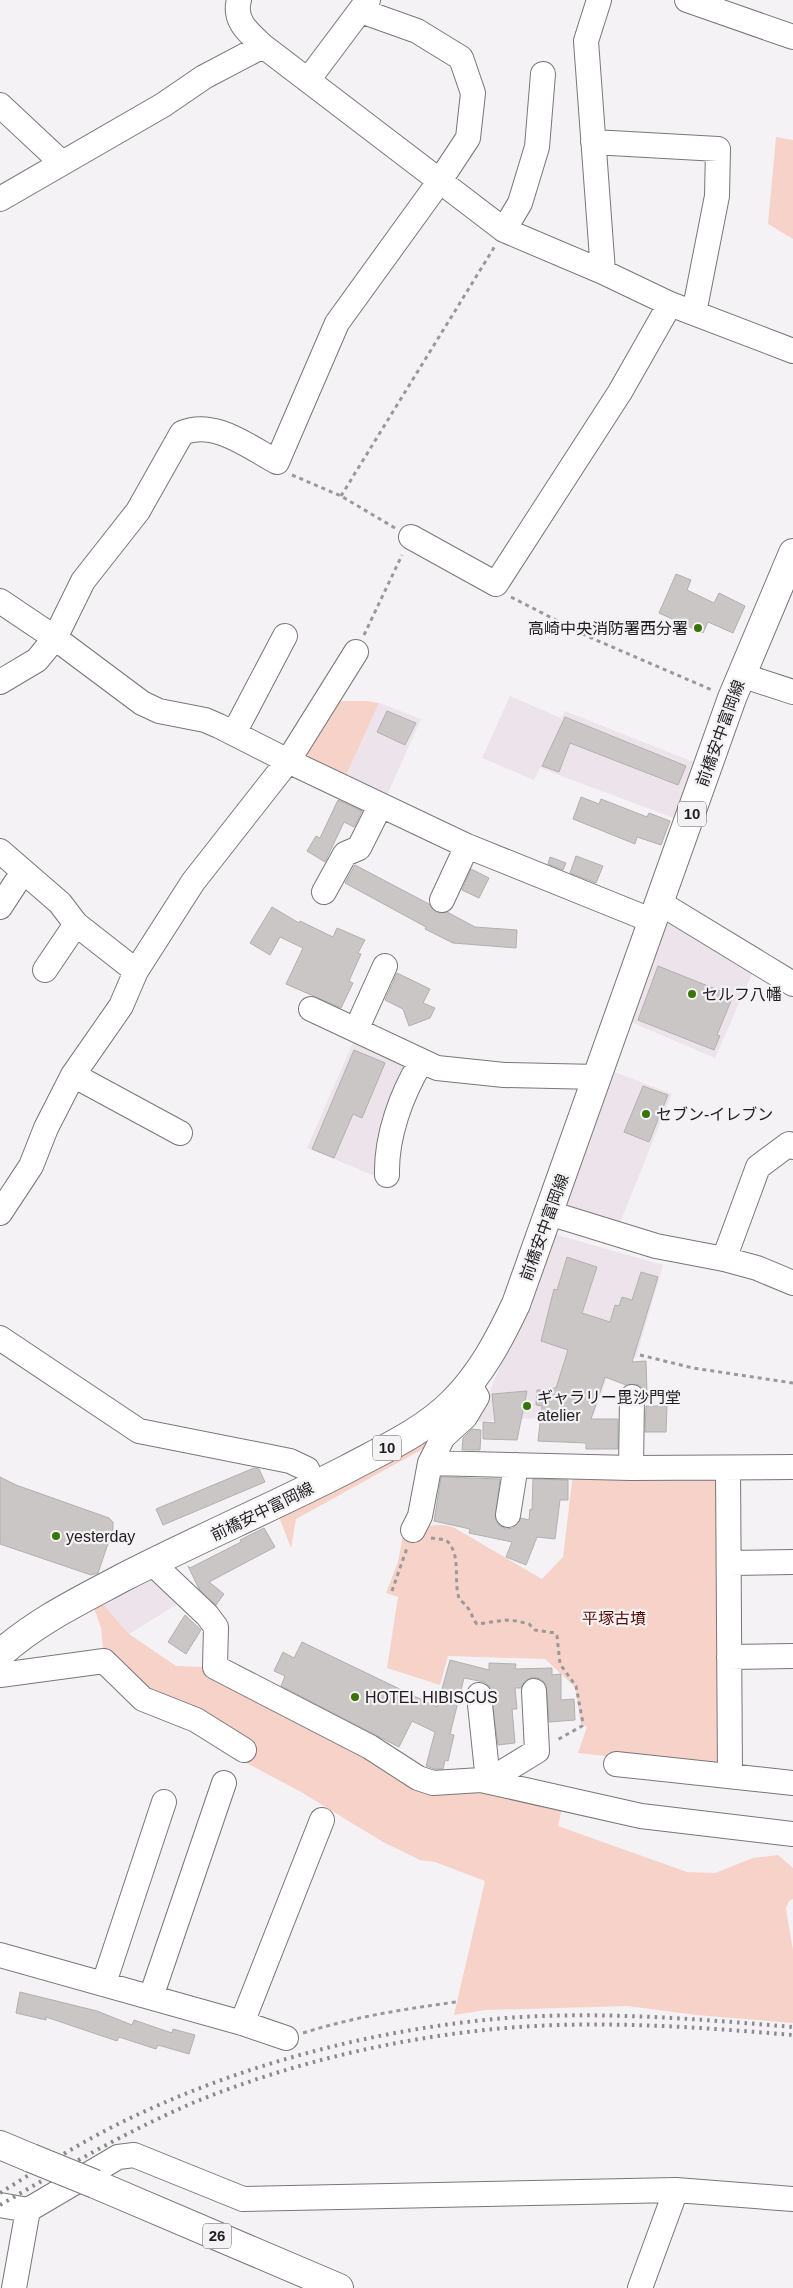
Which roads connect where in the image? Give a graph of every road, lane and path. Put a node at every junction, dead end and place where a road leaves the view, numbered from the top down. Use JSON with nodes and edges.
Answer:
{"nodes":[{"id":1,"x":239,"y":0,"type":"edge"},
{"id":2,"x":598,"y":0,"type":"edge"},
{"id":3,"x":686,"y":0,"type":"edge"},
{"id":4,"x":365,"y":5,"type":"edge"},
{"id":5,"x":793,"y":37,"type":"edge"},
{"id":6,"x":263,"y":46,"type":"junction"},
{"id":7,"x":543,"y":74,"type":"dead end"},
{"id":8,"x":308,"y":80,"type":"junction"},
{"id":9,"x":0,"y":105,"type":"edge"},
{"id":10,"x":594,"y":142,"type":"junction"},
{"id":11,"x":62,"y":163,"type":"junction"},
{"id":12,"x":439,"y":182,"type":"junction"},
{"id":13,"x":0,"y":199,"type":"edge"},
{"id":14,"x":504,"y":230,"type":"junction"},
{"id":15,"x":602,"y":272,"type":"junction"},
{"id":16,"x":670,"y":304,"type":"junction"},
{"id":17,"x":694,"y":313,"type":"junction"},
{"id":18,"x":793,"y":351,"type":"edge"},
{"id":19,"x":277,"y":462,"type":"junction"},
{"id":20,"x":340,"y":496,"type":"junction"},
{"id":21,"x":411,"y":537,"type":"junction"},
{"id":22,"x":793,"y":553,"type":"edge"},
{"id":23,"x":496,"y":584,"type":"junction"},
{"id":24,"x":0,"y":601,"type":"edge"},
{"id":25,"x":285,"y":636,"type":"dead end"},
{"id":26,"x":55,"y":638,"type":"junction"},
{"id":27,"x":356,"y":652,"type":"joint"},
{"id":28,"x":0,"y":682,"type":"edge"},
{"id":29,"x":736,"y":687,"type":"junction"},
{"id":30,"x":793,"y":692,"type":"edge"},
{"id":31,"x":234,"y":733,"type":"junction"},
{"id":32,"x":288,"y":761,"type":"junction"},
{"id":33,"x":380,"y":806,"type":"junction"},
{"id":34,"x":467,"y":846,"type":"junction"},
{"id":35,"x":0,"y":851,"type":"edge"},
{"id":36,"x":23,"y":872,"type":"junction"},
{"id":37,"x":324,"y":892,"type":"dead end"},
{"id":38,"x":442,"y":900,"type":"dead end"},
{"id":39,"x":0,"y":907,"type":"edge"},
{"id":40,"x":657,"y":912,"type":"junction"},
{"id":41,"x":76,"y":924,"type":"junction"},
{"id":42,"x":385,"y":966,"type":"dead end"},
{"id":43,"x":45,"y":970,"type":"dead end"},
{"id":44,"x":136,"y":971,"type":"junction"},
{"id":45,"x":793,"y":984,"type":"edge"},
{"id":46,"x":311,"y":1009,"type":"dead end"},
{"id":47,"x":356,"y":1030,"type":"junction"},
{"id":48,"x":421,"y":1062,"type":"junction"},
{"id":49,"x":73,"y":1075,"type":"junction"},
{"id":50,"x":598,"y":1078,"type":"junction"},
{"id":51,"x":180,"y":1133,"type":"dead end"},
{"id":52,"x":793,"y":1147,"type":"edge"},
{"id":53,"x":387,"y":1175,"type":"dead end"},
{"id":54,"x":0,"y":1213,"type":"edge"},
{"id":55,"x":549,"y":1213,"type":"junction"},
{"id":56,"x":724,"y":1259,"type":"junction"},
{"id":57,"x":793,"y":1283,"type":"edge"},
{"id":58,"x":0,"y":1338,"type":"edge"},
{"id":59,"x":640,"y":1355,"type":"dead end"},
{"id":60,"x":793,"y":1383,"type":"edge"},
{"id":61,"x":469,"y":1384,"type":"junction"},
{"id":62,"x":632,"y":1398,"type":"dead end"},
{"id":63,"x":430,"y":1463,"type":"junction"},
{"id":64,"x":516,"y":1465,"type":"junction"},
{"id":65,"x":793,"y":1467,"type":"edge"},
{"id":66,"x":631,"y":1468,"type":"junction"},
{"id":67,"x":728,"y":1468,"type":"junction"},
{"id":68,"x":315,"y":1485,"type":"junction"},
{"id":69,"x":508,"y":1515,"type":"dead end"},
{"id":70,"x":412,"y":1530,"type":"junction"},
{"id":71,"x":793,"y":1562,"type":"edge"},
{"id":72,"x":152,"y":1563,"type":"junction"},
{"id":73,"x":730,"y":1563,"type":"junction"},
{"id":74,"x":392,"y":1591,"type":"dead end"},
{"id":75,"x":0,"y":1654,"type":"edge"},
{"id":76,"x":793,"y":1656,"type":"edge"},
{"id":77,"x":729,"y":1657,"type":"junction"},
{"id":78,"x":0,"y":1675,"type":"edge"},
{"id":79,"x":534,"y":1691,"type":"dead end"},
{"id":80,"x":479,"y":1696,"type":"dead end"},
{"id":81,"x":244,"y":1750,"type":"dead end"},
{"id":82,"x":537,"y":1751,"type":"junction"},
{"id":83,"x":616,"y":1764,"type":"dead end"},
{"id":84,"x":730,"y":1776,"type":"junction"},
{"id":85,"x":488,"y":1781,"type":"junction"},
{"id":86,"x":224,"y":1783,"type":"dead end"},
{"id":87,"x":793,"y":1783,"type":"edge"},
{"id":88,"x":164,"y":1802,"type":"dead end"},
{"id":89,"x":322,"y":1820,"type":"dead end"},
{"id":90,"x":793,"y":1834,"type":"edge"},
{"id":91,"x":0,"y":1955,"type":"edge"},
{"id":92,"x":104,"y":1984,"type":"junction"},
{"id":93,"x":151,"y":1997,"type":"junction"},
{"id":94,"x":456,"y":2002,"type":"dead end"},
{"id":95,"x":242,"y":2023,"type":"junction"},
{"id":96,"x":286,"y":2038,"type":"joint"},
{"id":97,"x":0,"y":2145,"type":"edge"},
{"id":98,"x":676,"y":2190,"type":"junction"},
{"id":99,"x":793,"y":2199,"type":"edge"},
{"id":100,"x":0,"y":2205,"type":"edge"},
{"id":101,"x":28,"y":2210,"type":"junction"},
{"id":102,"x":14,"y":2288,"type":"edge"},
{"id":103,"x":338,"y":2288,"type":"edge"},
{"id":104,"x":640,"y":2288,"type":"edge"}],
"edges":[{"from":1,"to":6,"type":"street"},
{"from":2,"to":10,"type":"street"},
{"from":3,"to":5,"type":"street"},
{"from":4,"to":8,"type":"street"},
{"from":4,"to":12,"type":"street"},
{"from":6,"to":8,"type":"street"},
{"from":6,"to":11,"type":"street"},
{"from":7,"to":14,"type":"street"},
{"from":8,"to":12,"type":"street"},
{"from":9,"to":11,"type":"street"},
{"from":10,"to":15,"type":"street"},
{"from":10,"to":17,"type":"street"},
{"from":11,"to":13,"type":"street"},
{"from":12,"to":14,"type":"street"},
{"from":12,"to":19,"type":"street"},
{"from":14,"to":15,"type":"street"},
{"from":14,"to":20,"type":"path"},
{"from":15,"to":16,"type":"street"},
{"from":16,"to":17,"type":"street"},
{"from":16,"to":23,"type":"street"},
{"from":17,"to":18,"type":"street"},
{"from":19,"to":20,"type":"path"},
{"from":19,"to":26,"type":"street"},
{"from":20,"to":21,"type":"path"},
{"from":21,"to":23,"type":"street"},
{"from":21,"to":27,"type":"path"},
{"from":22,"to":29,"type":"main road","name":"前橋安中富岡線","number":"10"},
{"from":23,"to":29,"type":"path"},
{"from":24,"to":26,"type":"street"},
{"from":25,"to":31,"type":"street"},
{"from":26,"to":28,"type":"street"},
{"from":26,"to":31,"type":"street"},
{"from":27,"to":32,"type":"street"},
{"from":29,"to":30,"type":"street"},
{"from":29,"to":40,"type":"main road","name":"前橋安中富岡線","number":"10"},
{"from":31,"to":32,"type":"street"},
{"from":32,"to":33,"type":"street"},
{"from":32,"to":44,"type":"street"},
{"from":33,"to":34,"type":"street"},
{"from":33,"to":37,"type":"street"},
{"from":34,"to":38,"type":"street"},
{"from":34,"to":40,"type":"street"},
{"from":35,"to":36,"type":"street"},
{"from":36,"to":39,"type":"street"},
{"from":36,"to":41,"type":"street"},
{"from":40,"to":45,"type":"street"},
{"from":40,"to":50,"type":"main road","name":"前橋安中富岡線","number":"10"},
{"from":41,"to":43,"type":"street"},
{"from":41,"to":44,"type":"street"},
{"from":42,"to":47,"type":"street"},
{"from":44,"to":49,"type":"street"},
{"from":46,"to":47,"type":"street"},
{"from":47,"to":48,"type":"street"},
{"from":48,"to":50,"type":"street"},
{"from":48,"to":53,"type":"street"},
{"from":49,"to":51,"type":"street"},
{"from":49,"to":54,"type":"street"},
{"from":50,"to":55,"type":"main road","name":"前橋安中富岡線","number":"10"},
{"from":52,"to":56,"type":"street"},
{"from":55,"to":56,"type":"street"},
{"from":55,"to":61,"type":"main road","name":"前橋安中富岡線","number":"10"},
{"from":56,"to":57,"type":"street"},
{"from":58,"to":68,"type":"street"},
{"from":59,"to":60,"type":"path"},
{"from":61,"to":63,"type":"street"},
{"from":61,"to":68,"type":"main road","name":"前橋安中富岡線","number":"10"},
{"from":62,"to":66,"type":"street"},
{"from":63,"to":64,"type":"street"},
{"from":63,"to":70,"type":"street"},
{"from":64,"to":66,"type":"street"},
{"from":64,"to":69,"type":"street"},
{"from":65,"to":67,"type":"street"},
{"from":66,"to":67,"type":"street"},
{"from":67,"to":73,"type":"street"},
{"from":68,"to":72,"type":"main road","name":"前橋安中富岡線","number":"10"},
{"from":70,"to":74,"type":"path"},
{"from":70,"to":82,"type":"path"},
{"from":71,"to":73,"type":"street"},
{"from":72,"to":75,"type":"main road","name":"前橋安中富岡線","number":"10"},
{"from":72,"to":85,"type":"street"},
{"from":73,"to":77,"type":"street"},
{"from":76,"to":77,"type":"street"},
{"from":77,"to":84,"type":"street"},
{"from":78,"to":81,"type":"street"},
{"from":79,"to":82,"type":"street"},
{"from":80,"to":85,"type":"street"},
{"from":82,"to":85,"type":"street"},
{"from":83,"to":84,"type":"street"},
{"from":84,"to":87,"type":"street"},
{"from":85,"to":90,"type":"street"},
{"from":86,"to":93,"type":"street"},
{"from":88,"to":92,"type":"street"},
{"from":89,"to":95,"type":"street"},
{"from":91,"to":92,"type":"street"},
{"from":92,"to":93,"type":"street"},
{"from":93,"to":95,"type":"street"},
{"from":94,"to":96,"type":"path"},
{"from":95,"to":96,"type":"street"},
{"from":97,"to":103,"type":"main road","number":"26","bridge":true},
{"from":98,"to":99,"type":"street"},
{"from":98,"to":101,"type":"street"},
{"from":98,"to":104,"type":"street"},
{"from":100,"to":101,"type":"street"},
{"from":101,"to":102,"type":"street"}]}
